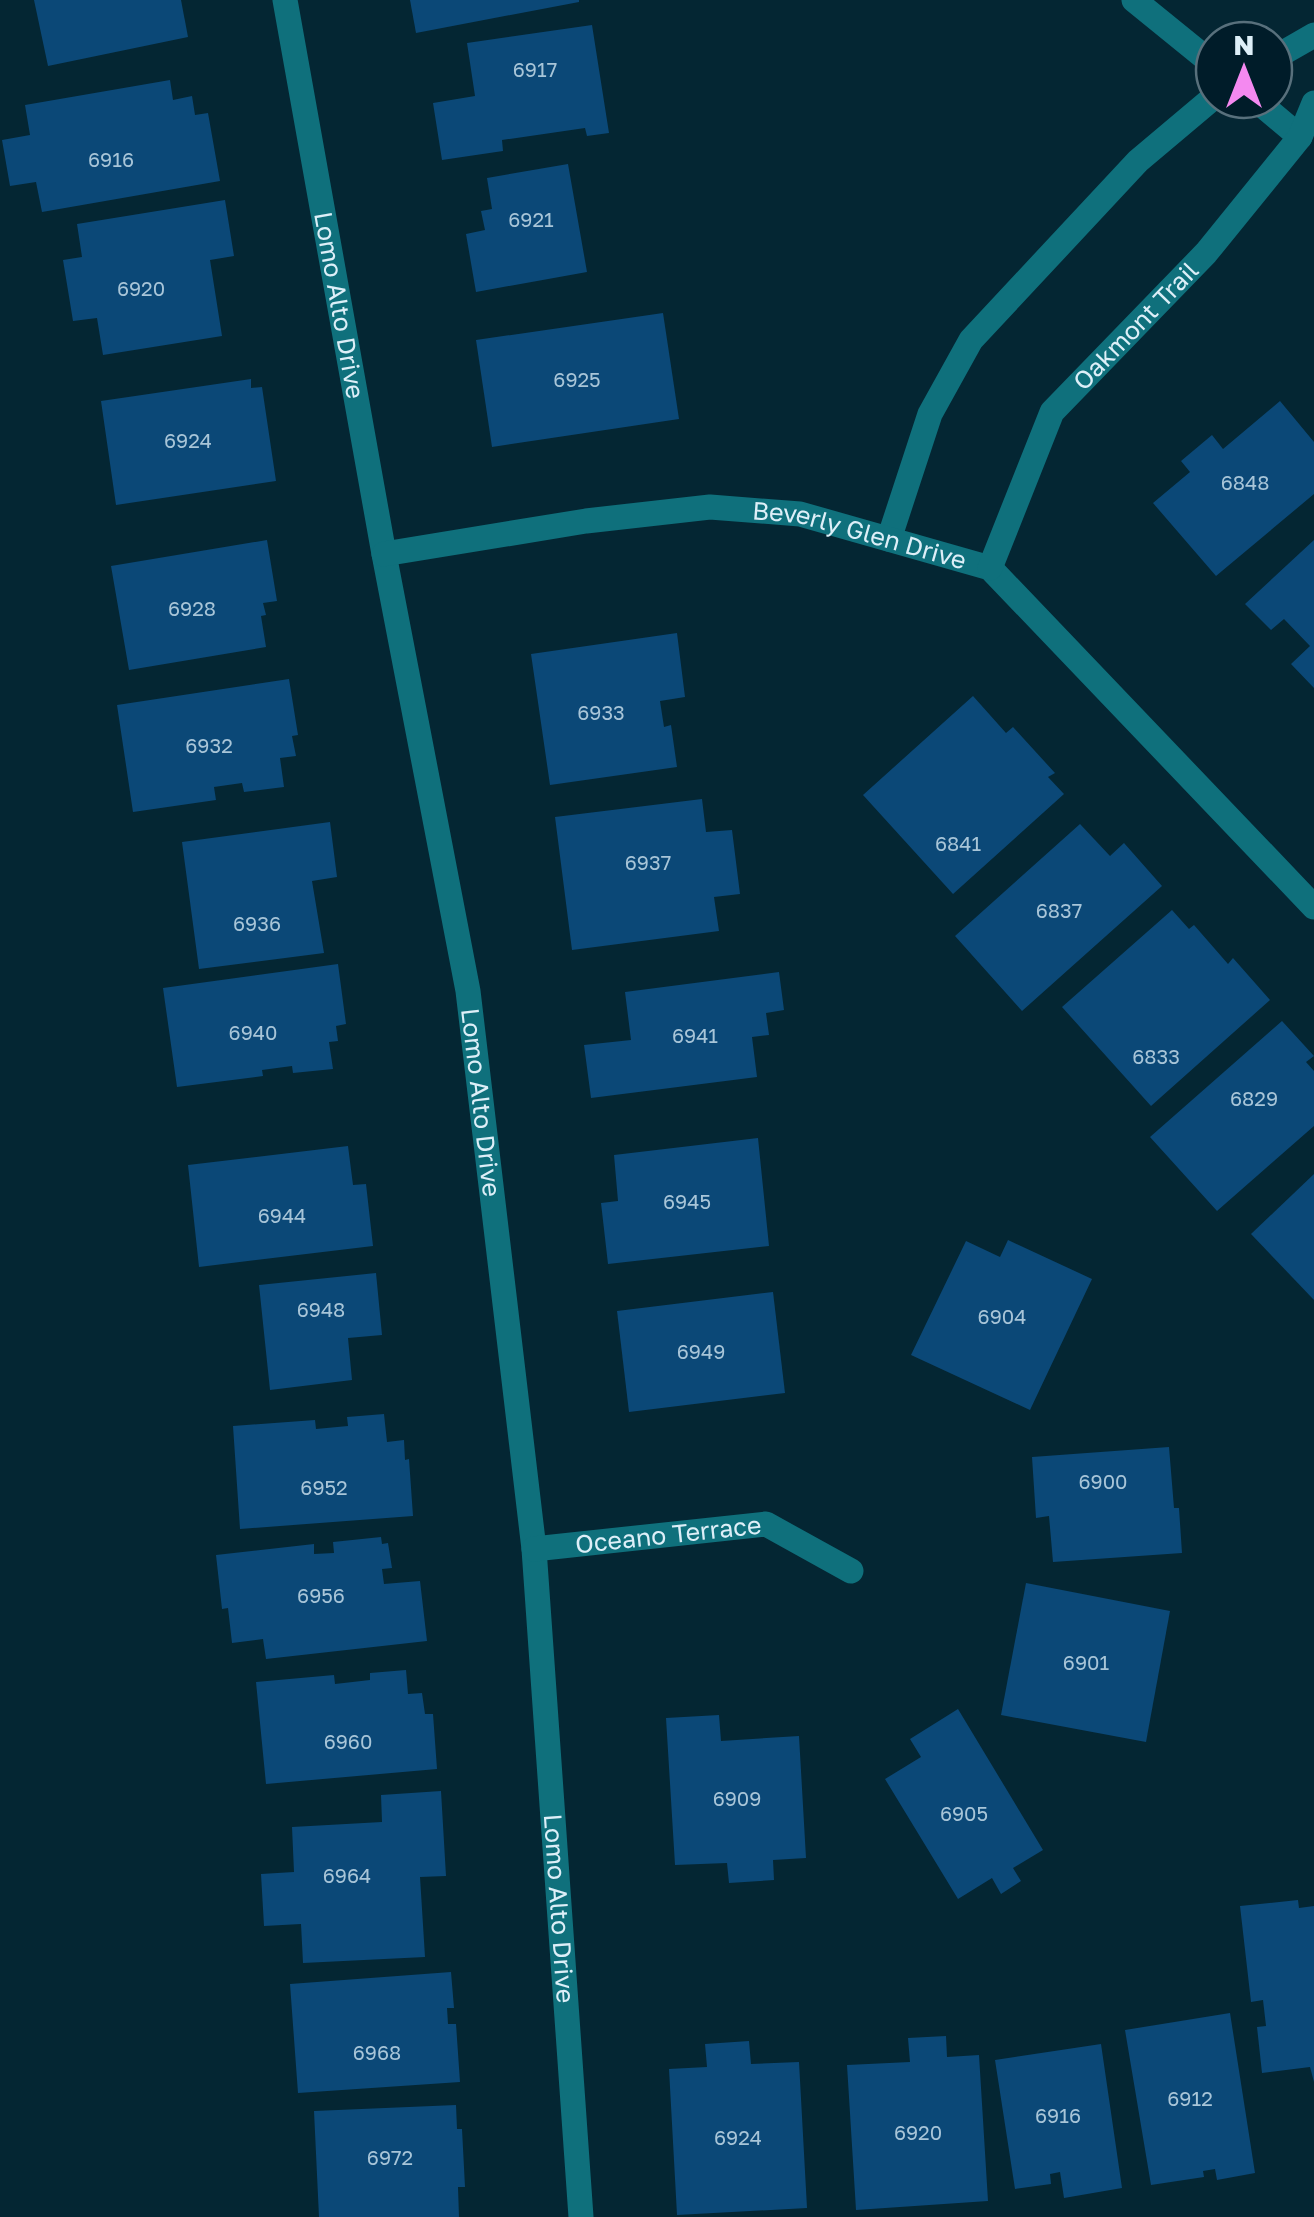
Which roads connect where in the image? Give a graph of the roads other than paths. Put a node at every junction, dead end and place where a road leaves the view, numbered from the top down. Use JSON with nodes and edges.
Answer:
{"nodes":[{"id":1,"x":285,"y":0,"type":"edge"},
{"id":2,"x":1134,"y":0,"type":"edge"},
{"id":3,"x":1194,"y":50,"type":"edge"},
{"id":4,"x":1314,"y":102,"type":"edge"},
{"id":5,"x":1194,"y":115,"type":"edge"},
{"id":6,"x":1280,"y":120,"type":"edge"},
{"id":7,"x":1300,"y":137,"type":"junction"},
{"id":8,"x":889,"y":539,"type":"junction"},
{"id":9,"x":384,"y":554,"type":"junction"},
{"id":10,"x":990,"y":568,"type":"junction"},
{"id":11,"x":1314,"y":907,"type":"edge"},
{"id":12,"x":534,"y":1549,"type":"junction"},
{"id":13,"x":850,"y":1571,"type":"dead end"},
{"id":14,"x":582,"y":2217,"type":"edge"}],
"edges":[{"from":1,"to":9,"type":"street","name":"Lomo Alto Drive"},
{"from":2,"to":3,"type":"street"},
{"from":4,"to":7,"type":"street","name":"Oakmont Trail"},
{"from":5,"to":8,"type":"street"},
{"from":6,"to":7,"type":"street"},
{"from":7,"to":10,"type":"street","name":"Oakmont Trail"},
{"from":8,"to":9,"type":"street","name":"Beverly Glen Drive"},
{"from":8,"to":10,"type":"street","name":"Beverly Glen Drive"},
{"from":9,"to":12,"type":"street","name":"Lomo Alto Drive"},
{"from":10,"to":11,"type":"street","name":"Beverly Glen Drive"},
{"from":12,"to":13,"type":"street","name":"Oceano Terrace"},
{"from":12,"to":14,"type":"street","name":"Lomo Alto Drive"}]}
